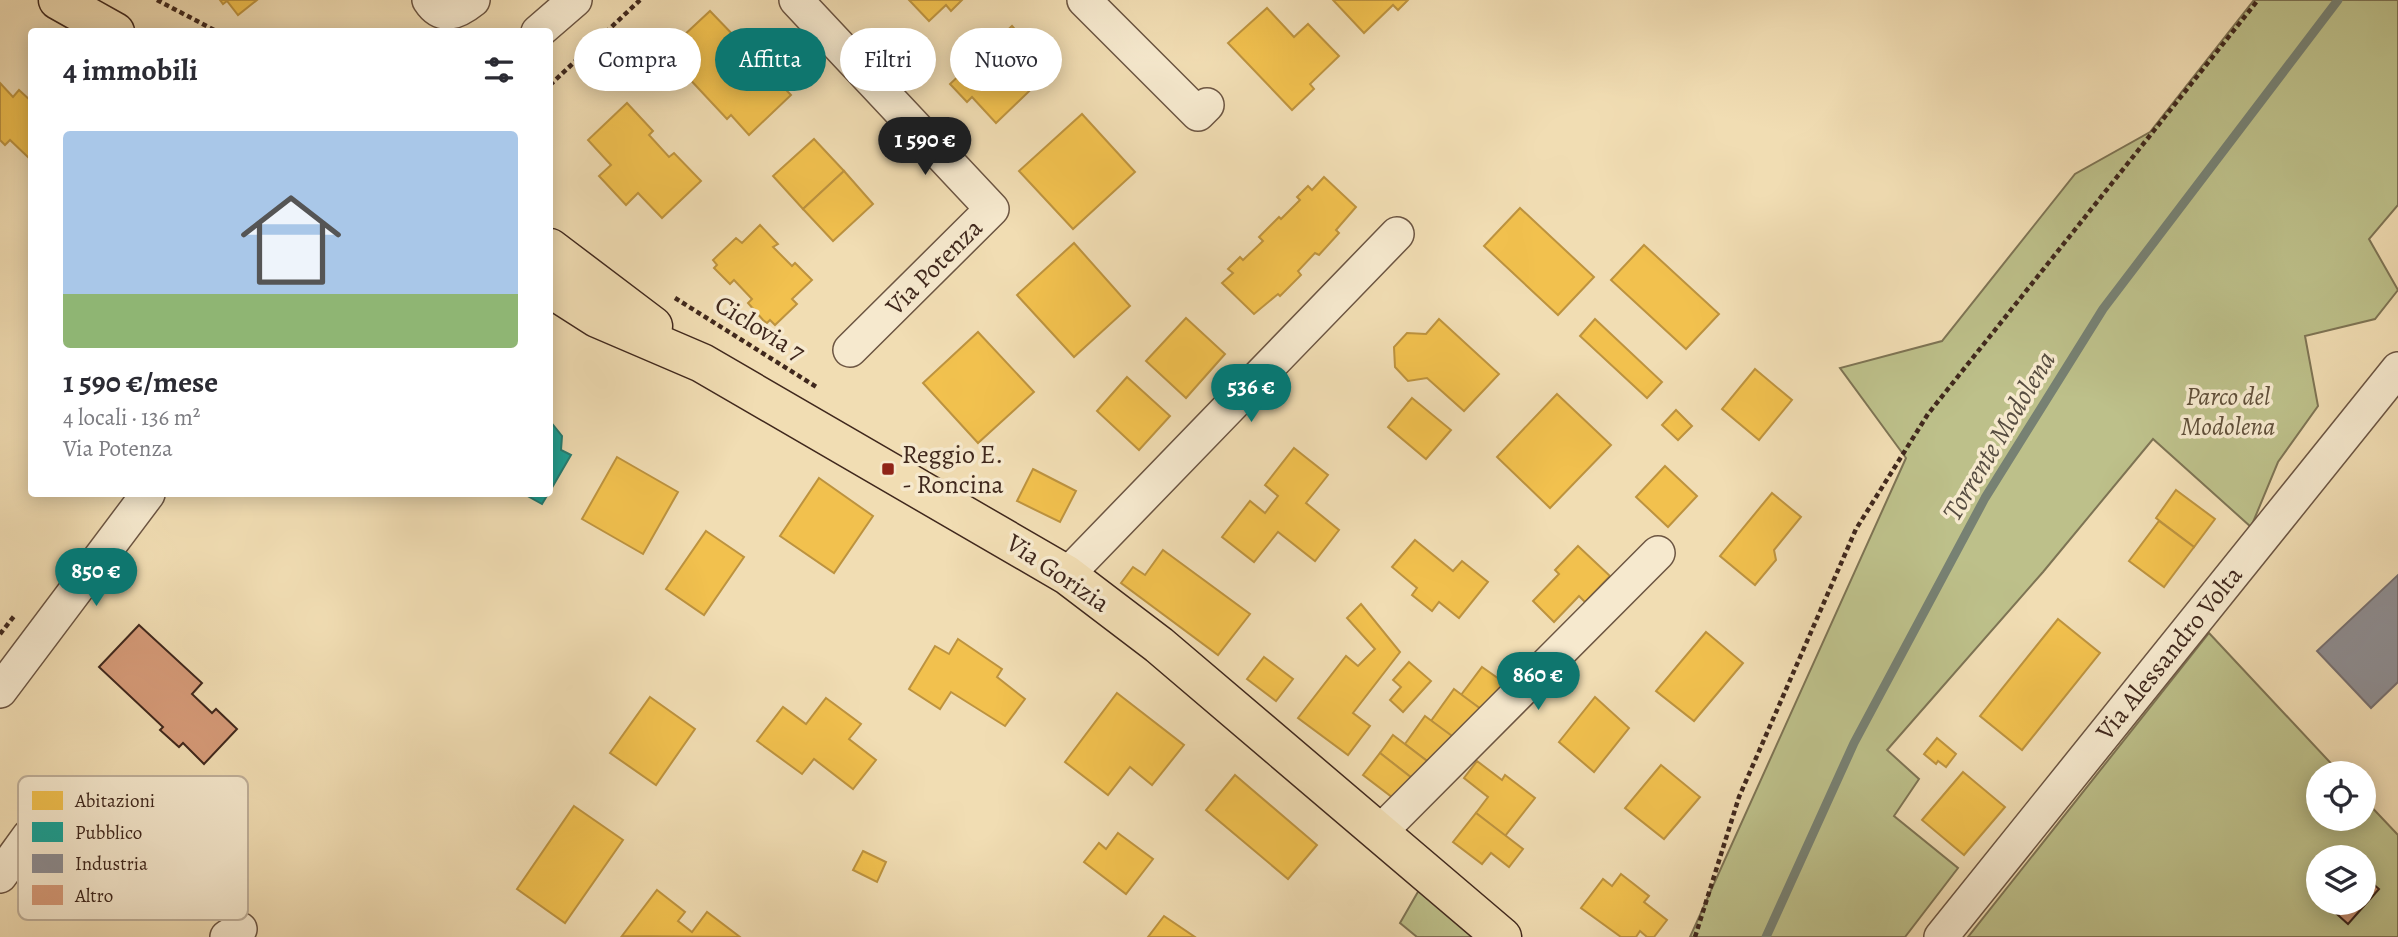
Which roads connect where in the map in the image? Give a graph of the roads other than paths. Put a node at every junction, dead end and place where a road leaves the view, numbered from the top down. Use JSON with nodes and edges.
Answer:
{"nodes":[{"id":1,"x":58,"y":0,"type":"edge"},
{"id":2,"x":429,"y":0,"type":"edge"},
{"id":3,"x":474,"y":0,"type":"edge"},
{"id":4,"x":575,"y":0,"type":"edge"},
{"id":5,"x":796,"y":0,"type":"edge"},
{"id":6,"x":1084,"y":0,"type":"edge"},
{"id":7,"x":108,"y":28,"type":"edge"},
{"id":8,"x":542,"y":28,"type":"edge"},
{"id":9,"x":1207,"y":105,"type":"dead end"},
{"id":10,"x":1397,"y":234,"type":"dead end"},
{"id":11,"x":553,"y":250,"type":"edge"},
{"id":12,"x":553,"y":290,"type":"edge"},
{"id":13,"x":850,"y":350,"type":"dead end"},
{"id":14,"x":702,"y":363,"type":"junction"},
{"id":15,"x":2398,"y":369,"type":"edge"},
{"id":16,"x":146,"y":497,"type":"edge"},
{"id":17,"x":1658,"y":553,"type":"dead end"},
{"id":18,"x":1067,"y":575,"type":"junction"},
{"id":19,"x":0,"y":691,"type":"edge"},
{"id":20,"x":1380,"y":832,"type":"junction"},
{"id":21,"x":18,"y":851,"type":"edge"},
{"id":22,"x":0,"y":876,"type":"edge"},
{"id":23,"x":1502,"y":937,"type":"edge"},
{"id":24,"x":1941,"y":937,"type":"edge"}],
"edges":[{"from":1,"to":7,"type":"main road"},
{"from":2,"to":3,"type":"street"},
{"from":4,"to":8,"type":"street"},
{"from":5,"to":13,"type":"street","name":"Via Potenza"},
{"from":6,"to":9,"type":"street"},
{"from":10,"to":18,"type":"street"},
{"from":11,"to":14,"type":"main road"},
{"from":12,"to":14,"type":"main road"},
{"from":14,"to":18,"type":"main road","name":"Via Gorizia"},
{"from":15,"to":24,"type":"street","name":"Via Alessandro Volta"},
{"from":16,"to":19,"type":"street"},
{"from":17,"to":20,"type":"street"},
{"from":18,"to":20,"type":"main road","name":"Via Gorizia"},
{"from":20,"to":23,"type":"main road","name":"Via Gorizia"},
{"from":21,"to":22,"type":"street"}]}
